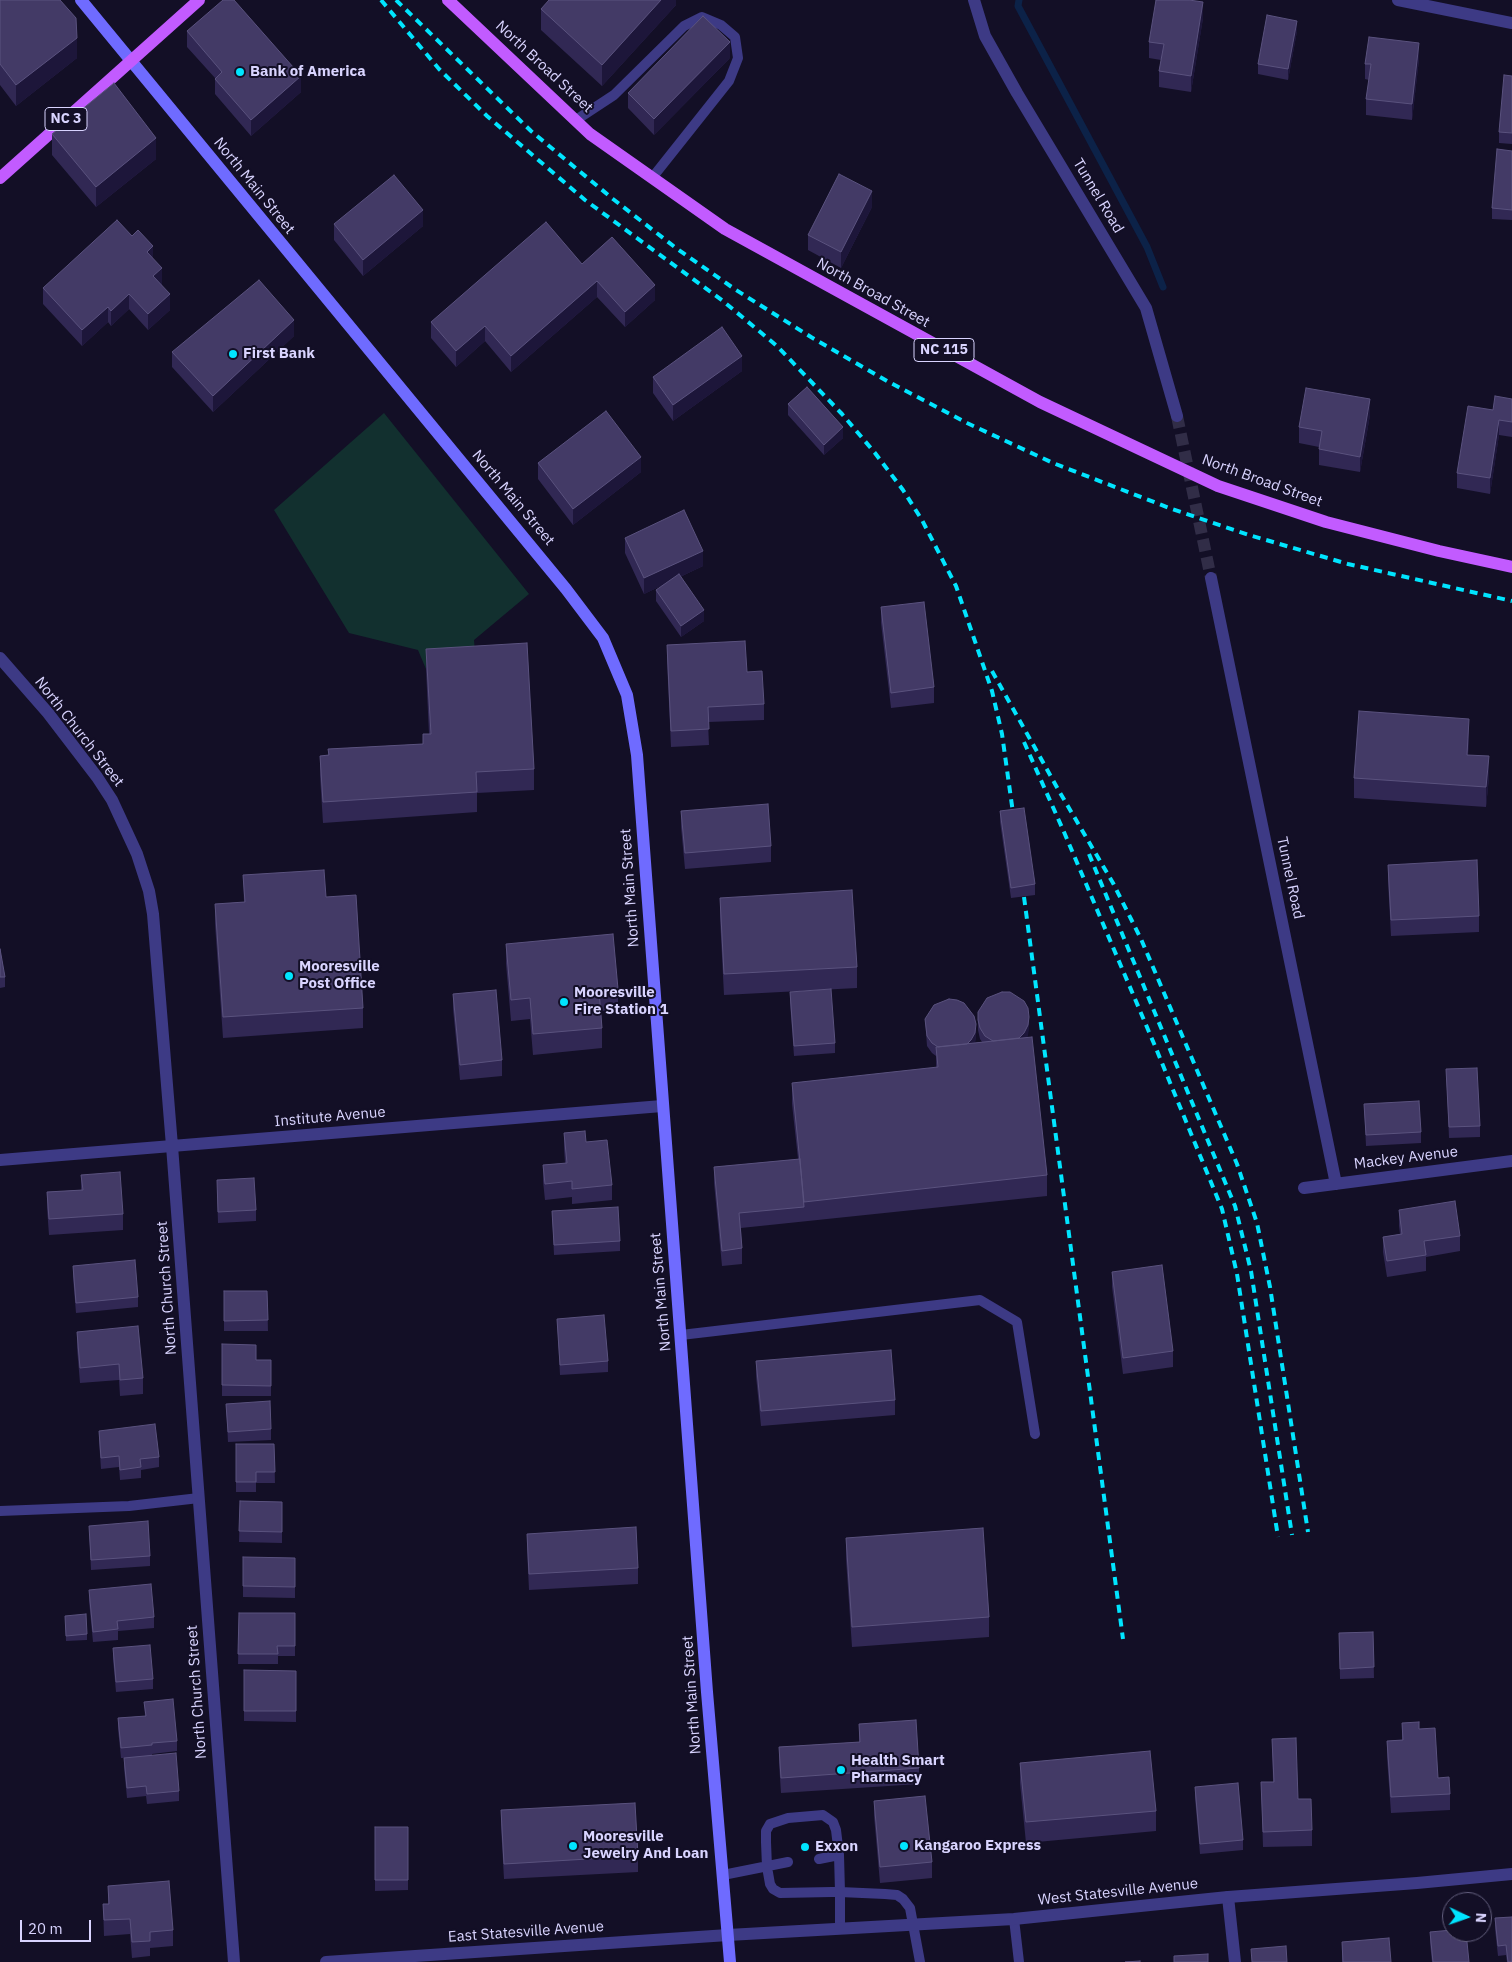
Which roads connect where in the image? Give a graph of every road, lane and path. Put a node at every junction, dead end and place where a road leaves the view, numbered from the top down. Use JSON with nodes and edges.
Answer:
{"nodes":[{"id":1,"x":81,"y":0,"type":"edge"},
{"id":2,"x":199,"y":0,"type":"edge"},
{"id":3,"x":448,"y":0,"type":"edge"},
{"id":4,"x":974,"y":0,"type":"edge"},
{"id":5,"x":1398,"y":0,"type":"edge"},
{"id":6,"x":1512,"y":23,"type":"edge"},
{"id":7,"x":131,"y":61,"type":"junction"},
{"id":8,"x":576,"y":120,"type":"junction"},
{"id":9,"x":0,"y":178,"type":"edge"},
{"id":10,"x":652,"y":178,"type":"junction"},
{"id":11,"x":1177,"y":416,"type":"tunnel mouth"},
{"id":12,"x":1512,"y":567,"type":"edge"},
{"id":13,"x":1211,"y":578,"type":"tunnel mouth"},
{"id":14,"x":0,"y":658,"type":"edge"},
{"id":15,"x":662,"y":1106,"type":"junction"},
{"id":16,"x":172,"y":1146,"type":"junction"},
{"id":17,"x":0,"y":1160,"type":"edge"},
{"id":18,"x":1512,"y":1161,"type":"edge"},
{"id":19,"x":1336,"y":1184,"type":"junction"},
{"id":20,"x":1304,"y":1188,"type":"dead end"},
{"id":21,"x":680,"y":1335,"type":"junction"},
{"id":22,"x":1035,"y":1434,"type":"dead end"},
{"id":23,"x":199,"y":1498,"type":"junction"},
{"id":24,"x":0,"y":1511,"type":"edge"},
{"id":25,"x":839,"y":1854,"type":"junction"},
{"id":26,"x":819,"y":1859,"type":"dead end"},
{"id":27,"x":788,"y":1862,"type":"dead end"},
{"id":28,"x":767,"y":1867,"type":"junction"},
{"id":29,"x":1512,"y":1874,"type":"edge"},
{"id":30,"x":722,"y":1875,"type":"junction"},
{"id":31,"x":840,"y":1892,"type":"junction"},
{"id":32,"x":1228,"y":1897,"type":"junction"},
{"id":33,"x":1014,"y":1919,"type":"junction"},
{"id":34,"x":915,"y":1925,"type":"junction"},
{"id":35,"x":840,"y":1928,"type":"junction"},
{"id":36,"x":728,"y":1935,"type":"junction"},
{"id":37,"x":468,"y":1957,"type":"edge"},
{"id":38,"x":234,"y":1962,"type":"edge"},
{"id":39,"x":326,"y":1962,"type":"edge"},
{"id":40,"x":730,"y":1962,"type":"edge"},
{"id":41,"x":920,"y":1962,"type":"edge"},
{"id":42,"x":1018,"y":1962,"type":"edge"},
{"id":43,"x":1235,"y":1962,"type":"edge"}],
"edges":[{"from":1,"to":7,"type":"main road","name":"North Main Street"},
{"from":2,"to":7,"type":"main road","number":"NC 3"},
{"from":3,"to":8,"type":"main road","name":"North Broad Street","number":"NC 115"},
{"from":4,"to":11,"type":"street","name":"Tunnel Road"},
{"from":5,"to":6,"type":"street"},
{"from":7,"to":9,"type":"main road","number":"NC 3"},
{"from":7,"to":15,"type":"main road","name":"North Main Street"},
{"from":8,"to":10,"type":"main road","name":"North Broad Street","number":"NC 115"},
{"from":8,"to":10,"type":"lane"},
{"from":10,"to":12,"type":"main road","name":"North Broad Street","number":"NC 115"},
{"from":13,"to":19,"type":"street","name":"Tunnel Road"},
{"from":14,"to":16,"type":"street","name":"North Church Street"},
{"from":15,"to":16,"type":"street","name":"Institute Avenue"},
{"from":15,"to":21,"type":"main road","name":"North Main Street"},
{"from":16,"to":17,"type":"street","name":"Institute Avenue"},
{"from":16,"to":23,"type":"street","name":"North Church Street"},
{"from":18,"to":19,"type":"street","name":"Mackey Avenue"},
{"from":19,"to":20,"type":"street","name":"Mackey Avenue"},
{"from":21,"to":22,"type":"lane"},
{"from":21,"to":30,"type":"main road","name":"North Main Street"},
{"from":23,"to":24,"type":"lane"},
{"from":23,"to":38,"type":"street","name":"North Church Street"},
{"from":25,"to":26,"type":"lane"},
{"from":25,"to":28,"type":"lane"},
{"from":25,"to":31,"type":"lane"},
{"from":27,"to":28,"type":"lane"},
{"from":28,"to":30,"type":"lane"},
{"from":28,"to":31,"type":"lane"},
{"from":29,"to":32,"type":"street","name":"West Statesville Avenue"},
{"from":30,"to":36,"type":"main road","name":"North Main Street"},
{"from":31,"to":34,"type":"lane"},
{"from":31,"to":35,"type":"lane"},
{"from":32,"to":33,"type":"street","name":"West Statesville Avenue"},
{"from":32,"to":43,"type":"street"},
{"from":33,"to":34,"type":"street","name":"West Statesville Avenue"},
{"from":33,"to":42,"type":"lane"},
{"from":34,"to":35,"type":"street","name":"West Statesville Avenue"},
{"from":34,"to":41,"type":"lane"},
{"from":35,"to":36,"type":"street","name":"West Statesville Avenue"},
{"from":36,"to":37,"type":"street","name":"East Statesville Avenue"},
{"from":36,"to":40,"type":"main road","name":"North Main Street"},
{"from":37,"to":39,"type":"street","name":"East Statesville Avenue"}]}
